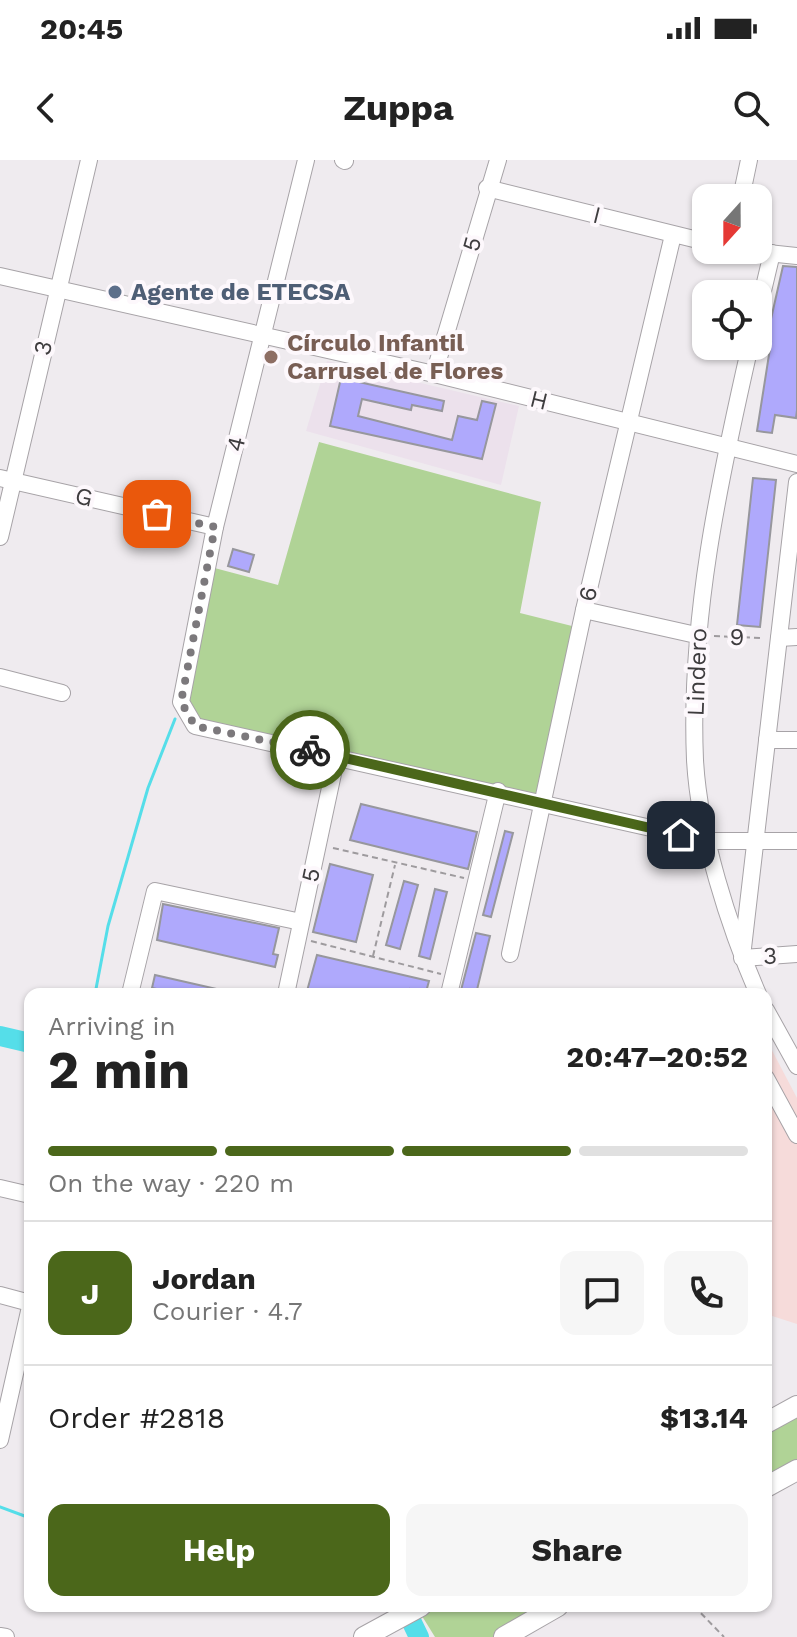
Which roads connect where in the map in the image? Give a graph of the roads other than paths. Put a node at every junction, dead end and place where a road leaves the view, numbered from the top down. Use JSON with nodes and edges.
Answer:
{"nodes":[{"id":1,"x":89,"y":160,"type":"edge"},
{"id":2,"x":306,"y":160,"type":"edge"},
{"id":3,"x":498,"y":160,"type":"edge"},
{"id":4,"x":749,"y":160,"type":"edge"},
{"id":5,"x":744,"y":184,"type":"edge"},
{"id":6,"x":487,"y":188,"type":"junction"},
{"id":7,"x":673,"y":235,"type":"junction"},
{"id":8,"x":692,"y":239,"type":"edge"},
{"id":9,"x":772,"y":253,"type":"edge"},
{"id":10,"x":797,"y":256,"type":"edge"},
{"id":11,"x":0,"y":276,"type":"edge"},
{"id":12,"x":56,"y":290,"type":"junction"},
{"id":13,"x":263,"y":338,"type":"junction"},
{"id":14,"x":747,"y":360,"type":"edge"},
{"id":15,"x":434,"y":374,"type":"junction"},
{"id":16,"x":631,"y":422,"type":"junction"},
{"id":17,"x":727,"y":445,"type":"junction"},
{"id":18,"x":797,"y":464,"type":"edge"},
{"id":19,"x":6,"y":479,"type":"edge"},
{"id":20,"x":797,"y":482,"type":"edge"},
{"id":21,"x":215,"y":527,"type":"junction"},
{"id":22,"x":794,"y":530,"type":"edge"},
{"id":23,"x":0,"y":537,"type":"edge"},
{"id":24,"x":584,"y":610,"type":"junction"},
{"id":25,"x":696,"y":635,"type":"junction"},
{"id":26,"x":797,"y":637,"type":"edge"},
{"id":27,"x":779,"y":638,"type":"junction"},
{"id":28,"x":0,"y":677,"type":"edge"},
{"id":29,"x":62,"y":693,"type":"dead end"},
{"id":30,"x":767,"y":740,"type":"junction"},
{"id":31,"x":797,"y":740,"type":"edge"},
{"id":32,"x":337,"y":755,"type":"junction"},
{"id":33,"x":498,"y":791,"type":"junction"},
{"id":34,"x":542,"y":802,"type":"junction"},
{"id":35,"x":709,"y":841,"type":"junction"},
{"id":36,"x":797,"y":841,"type":"edge"},
{"id":37,"x":754,"y":844,"type":"junction"},
{"id":38,"x":300,"y":930,"type":"junction"},
{"id":39,"x":510,"y":954,"type":"dead end"},
{"id":40,"x":797,"y":954,"type":"edge"},
{"id":41,"x":742,"y":958,"type":"junction"},
{"id":42,"x":452,"y":986,"type":"edge"},
{"id":43,"x":131,"y":988,"type":"edge"},
{"id":44,"x":287,"y":988,"type":"edge"},
{"id":45,"x":755,"y":988,"type":"edge"},
{"id":46,"x":772,"y":1020,"type":"edge"},
{"id":47,"x":795,"y":1060,"type":"edge"},
{"id":48,"x":772,"y":1089,"type":"edge"},
{"id":49,"x":797,"y":1135,"type":"edge"},
{"id":50,"x":0,"y":1188,"type":"edge"},
{"id":51,"x":24,"y":1194,"type":"edge"},
{"id":52,"x":0,"y":1295,"type":"edge"},
{"id":53,"x":24,"y":1303,"type":"edge"},
{"id":54,"x":24,"y":1328,"type":"edge"},
{"id":55,"x":5,"y":1400,"type":"edge"},
{"id":56,"x":797,"y":1406,"type":"edge"},
{"id":57,"x":772,"y":1420,"type":"edge"},
{"id":58,"x":0,"y":1440,"type":"edge"},
{"id":59,"x":797,"y":1470,"type":"edge"},
{"id":60,"x":772,"y":1484,"type":"edge"},
{"id":61,"x":410,"y":1612,"type":"edge"},
{"id":62,"x":548,"y":1612,"type":"edge"},
{"id":63,"x":364,"y":1637,"type":"edge"},
{"id":64,"x":504,"y":1637,"type":"edge"}],
"edges":[{"from":1,"to":12,"type":"street","name":"3"},
{"from":2,"to":13,"type":"street","name":"4"},
{"from":3,"to":6,"type":"street","name":"5"},
{"from":4,"to":5,"type":"street"},
{"from":6,"to":7,"type":"street","name":"I"},
{"from":6,"to":15,"type":"street","name":"5"},
{"from":7,"to":8,"type":"street","name":"I"},
{"from":7,"to":16,"type":"street","name":"6"},
{"from":9,"to":10,"type":"street"},
{"from":11,"to":12,"type":"street","name":"H"},
{"from":12,"to":13,"type":"street","name":"H"},
{"from":12,"to":19,"type":"street","name":"3"},
{"from":13,"to":15,"type":"street","name":"H"},
{"from":13,"to":21,"type":"street","name":"4"},
{"from":14,"to":17,"type":"street","name":"Lindero"},
{"from":15,"to":16,"type":"street","name":"H"},
{"from":16,"to":17,"type":"street","name":"H"},
{"from":16,"to":24,"type":"street","name":"6"},
{"from":17,"to":18,"type":"street","name":"H"},
{"from":17,"to":25,"type":"street","name":"Lindero"},
{"from":19,"to":21,"type":"street","name":"G"},
{"from":19,"to":23,"type":"street","name":"3"},
{"from":20,"to":22,"type":"street"},
{"from":21,"to":32,"type":"street","name":"4"},
{"from":22,"to":27,"type":"street"},
{"from":24,"to":25,"type":"street","name":"9"},
{"from":24,"to":34,"type":"street","name":"6"},
{"from":25,"to":35,"type":"street","name":"Lindero"},
{"from":26,"to":27,"type":"street","name":"9"},
{"from":27,"to":30,"type":"street"},
{"from":28,"to":29,"type":"street"},
{"from":30,"to":31,"type":"street"},
{"from":30,"to":37,"type":"street"},
{"from":32,"to":33,"type":"street"},
{"from":32,"to":38,"type":"street","name":"5"},
{"from":33,"to":34,"type":"street"},
{"from":33,"to":42,"type":"street"},
{"from":34,"to":35,"type":"street"},
{"from":34,"to":39,"type":"street","name":"6"},
{"from":35,"to":37,"type":"street"},
{"from":35,"to":41,"type":"street","name":"Lindero"},
{"from":36,"to":37,"type":"street"},
{"from":37,"to":41,"type":"street"},
{"from":38,"to":43,"type":"street"},
{"from":38,"to":44,"type":"street","name":"5"},
{"from":40,"to":41,"type":"street","name":"3"},
{"from":41,"to":45,"type":"street","name":"Lindero"},
{"from":46,"to":47,"type":"street"},
{"from":48,"to":49,"type":"street"},
{"from":50,"to":51,"type":"street"},
{"from":52,"to":53,"type":"street"},
{"from":54,"to":55,"type":"street"},
{"from":55,"to":58,"type":"street"},
{"from":56,"to":57,"type":"main road"},
{"from":59,"to":60,"type":"main road"},
{"from":61,"to":63,"type":"main road"},
{"from":62,"to":64,"type":"main road"}]}
